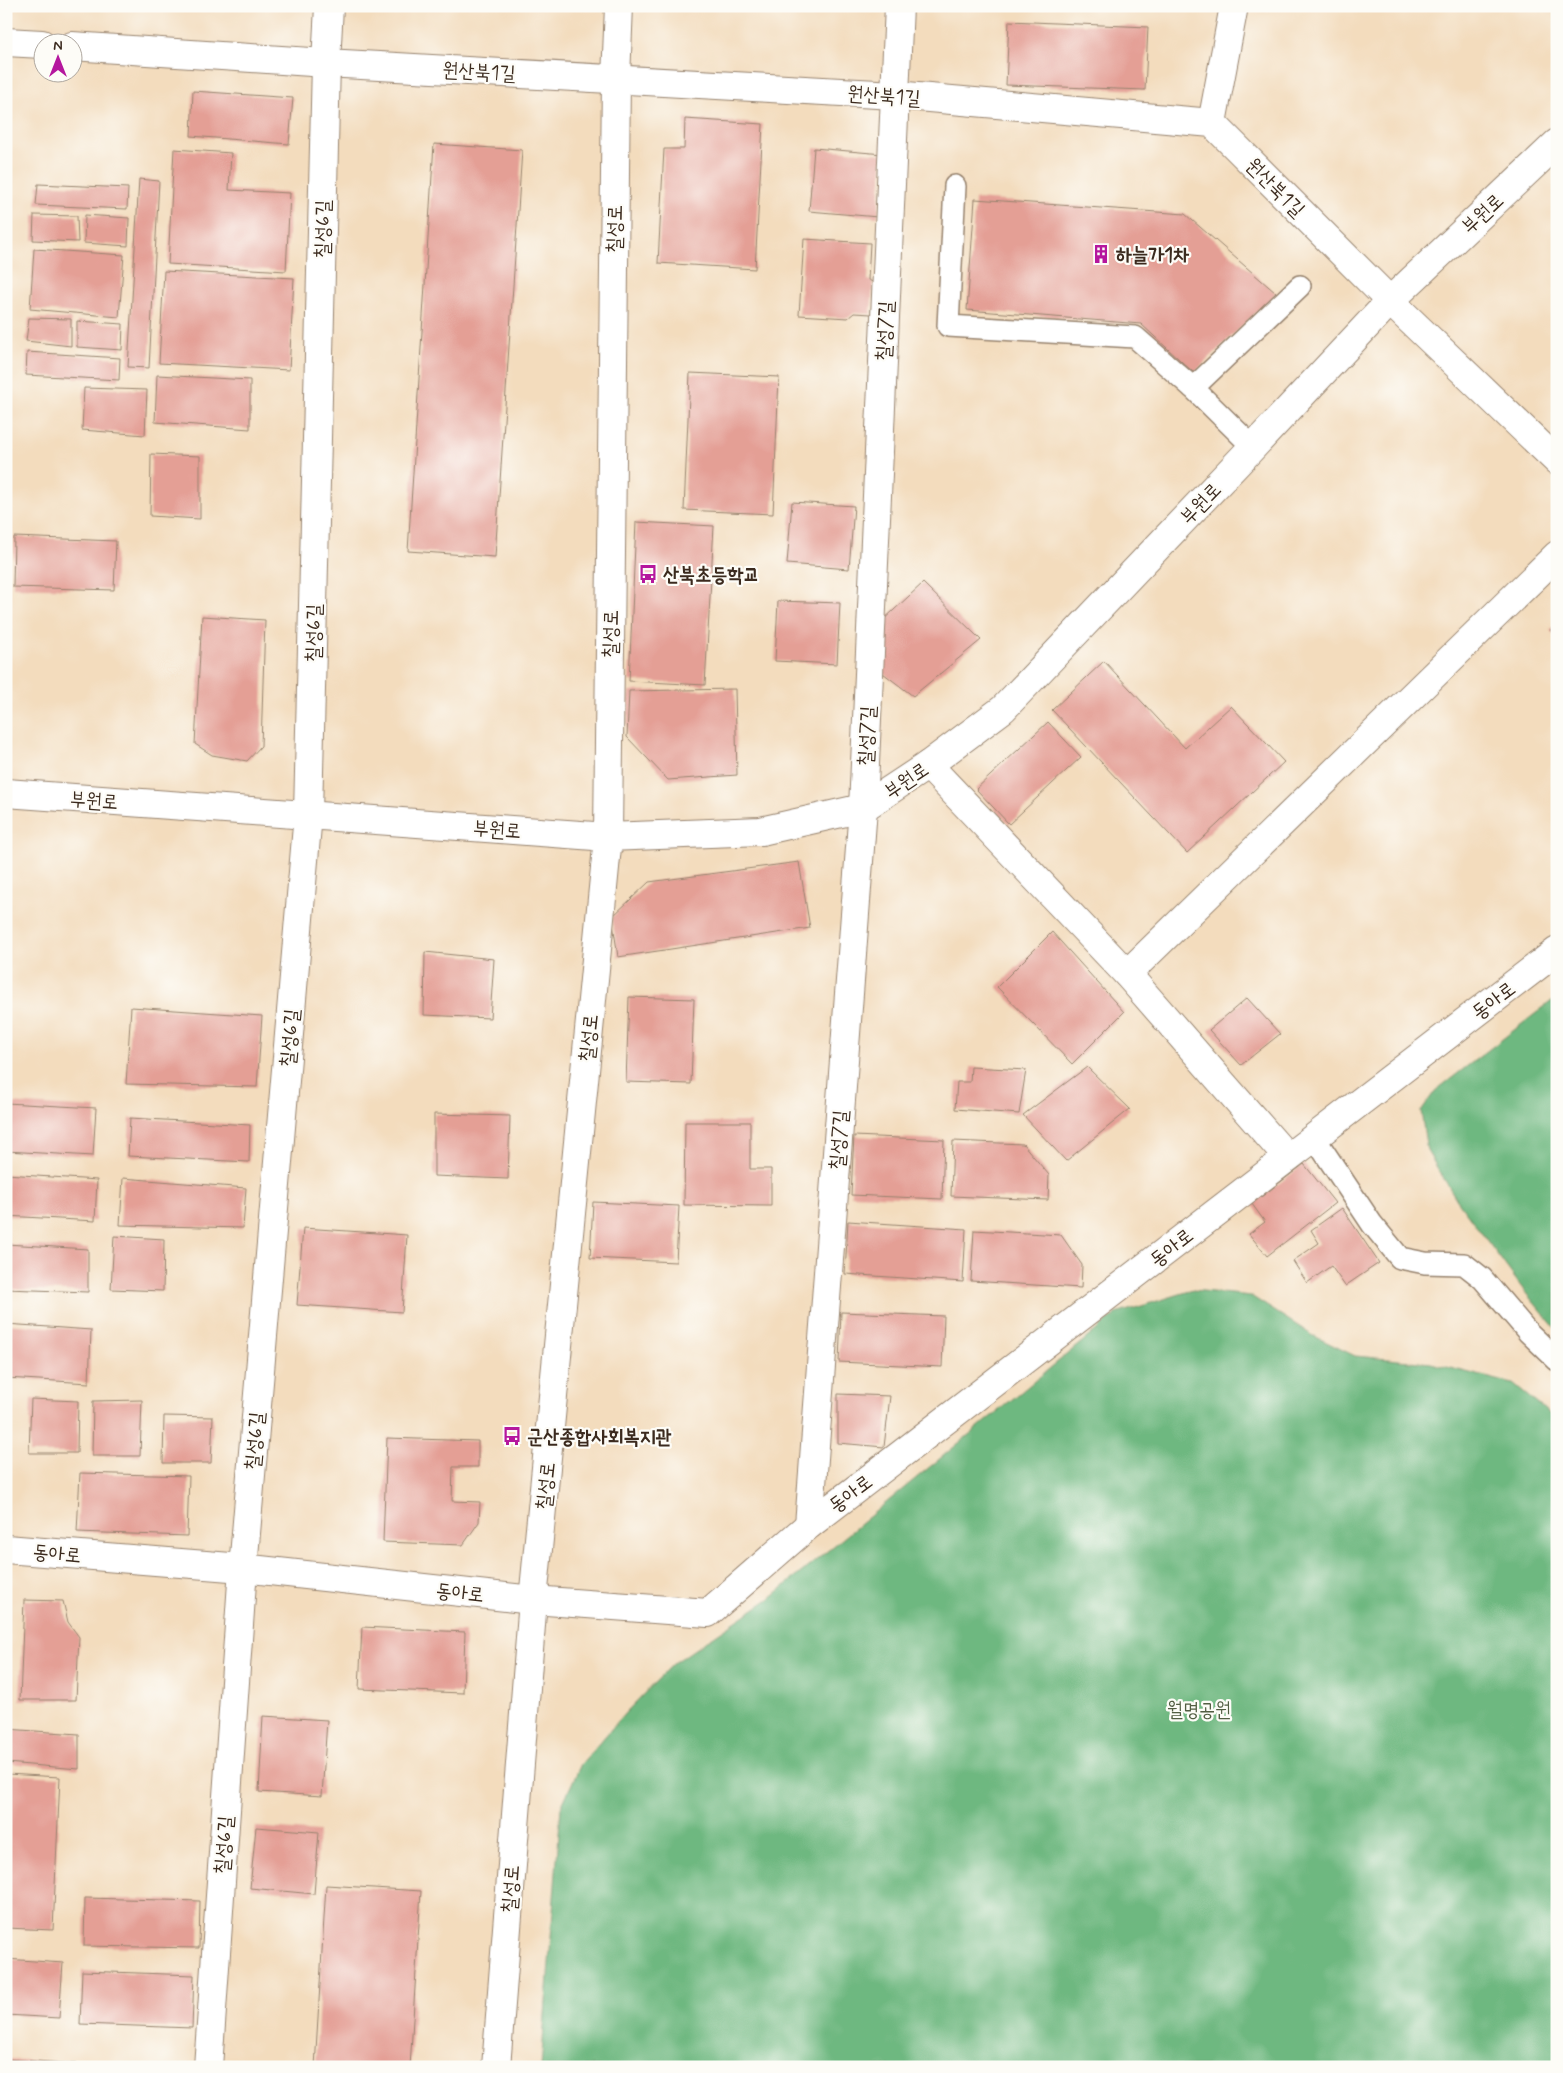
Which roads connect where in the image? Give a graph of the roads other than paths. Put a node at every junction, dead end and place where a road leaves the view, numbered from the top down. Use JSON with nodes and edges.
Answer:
{"nodes":[{"id":1,"x":329,"y":6,"type":"edge"},
{"id":2,"x":620,"y":6,"type":"edge"},
{"id":3,"x":899,"y":6,"type":"edge"},
{"id":4,"x":1234,"y":6,"type":"edge"},
{"id":5,"x":6,"y":42,"type":"edge"},
{"id":6,"x":32,"y":43,"type":"edge"},
{"id":7,"x":82,"y":47,"type":"edge"},
{"id":8,"x":326,"y":63,"type":"junction"},
{"id":9,"x":616,"y":78,"type":"junction"},
{"id":10,"x":895,"y":95,"type":"junction"},
{"id":11,"x":1212,"y":123,"type":"junction"},
{"id":12,"x":1557,"y":143,"type":"edge"},
{"id":13,"x":954,"y":186,"type":"dead end"},
{"id":14,"x":1300,"y":286,"type":"dead end"},
{"id":15,"x":1390,"y":300,"type":"junction"},
{"id":16,"x":1194,"y":388,"type":"junction"},
{"id":17,"x":1253,"y":447,"type":"junction"},
{"id":18,"x":1557,"y":461,"type":"edge"},
{"id":19,"x":1557,"y":554,"type":"edge"},
{"id":20,"x":928,"y":765,"type":"junction"},
{"id":21,"x":6,"y":794,"type":"edge"},
{"id":22,"x":863,"y":808,"type":"junction"},
{"id":23,"x":308,"y":814,"type":"junction"},
{"id":24,"x":608,"y":837,"type":"junction"},
{"id":25,"x":1557,"y":952,"type":"edge"},
{"id":26,"x":1127,"y":974,"type":"junction"},
{"id":27,"x":1314,"y":1137,"type":"junction"},
{"id":28,"x":1287,"y":1157,"type":"junction"},
{"id":29,"x":1557,"y":1360,"type":"edge"},
{"id":30,"x":809,"y":1524,"type":"junction"},
{"id":31,"x":6,"y":1549,"type":"edge"},
{"id":32,"x":243,"y":1568,"type":"junction"},
{"id":33,"x":533,"y":1600,"type":"junction"},
{"id":34,"x":208,"y":2067,"type":"edge"},
{"id":35,"x":496,"y":2067,"type":"edge"}],
"edges":[{"from":1,"to":8,"type":"street","name":"칠성6길"},
{"from":2,"to":9,"type":"street","name":"칠성로"},
{"from":3,"to":10,"type":"street","name":"칠성7길"},
{"from":4,"to":11,"type":"street"},
{"from":5,"to":6,"type":"street"},
{"from":7,"to":8,"type":"street","name":"원산북1길"},
{"from":8,"to":9,"type":"street","name":"원산북1길"},
{"from":8,"to":23,"type":"street","name":"칠성6길"},
{"from":9,"to":10,"type":"street","name":"원산북1길"},
{"from":9,"to":24,"type":"street","name":"칠성로"},
{"from":10,"to":11,"type":"street","name":"원산북1길"},
{"from":10,"to":22,"type":"street","name":"칠성7길"},
{"from":11,"to":15,"type":"street","name":"원산북1길"},
{"from":12,"to":15,"type":"street","name":"부원로"},
{"from":13,"to":16,"type":"lane"},
{"from":14,"to":16,"type":"lane"},
{"from":15,"to":17,"type":"street","name":"부원로"},
{"from":15,"to":18,"type":"street","name":"원산북1길"},
{"from":16,"to":17,"type":"lane"},
{"from":17,"to":20,"type":"street","name":"부원로"},
{"from":19,"to":26,"type":"street"},
{"from":20,"to":22,"type":"street","name":"부원로"},
{"from":20,"to":26,"type":"street"},
{"from":21,"to":23,"type":"street","name":"부원로"},
{"from":22,"to":24,"type":"street","name":"부원로"},
{"from":22,"to":30,"type":"street","name":"칠성7길"},
{"from":23,"to":24,"type":"street","name":"부원로"},
{"from":23,"to":32,"type":"street","name":"칠성6길"},
{"from":24,"to":33,"type":"street","name":"칠성로"},
{"from":25,"to":27,"type":"street","name":"동아로"},
{"from":26,"to":28,"type":"street"},
{"from":27,"to":28,"type":"street","name":"동아로"},
{"from":27,"to":29,"type":"lane"},
{"from":28,"to":30,"type":"street","name":"동아로"},
{"from":30,"to":33,"type":"street","name":"동아로"},
{"from":31,"to":32,"type":"street","name":"동아로"},
{"from":32,"to":33,"type":"street","name":"동아로"},
{"from":32,"to":34,"type":"street","name":"칠성6길"},
{"from":33,"to":35,"type":"street","name":"칠성로"}]}
